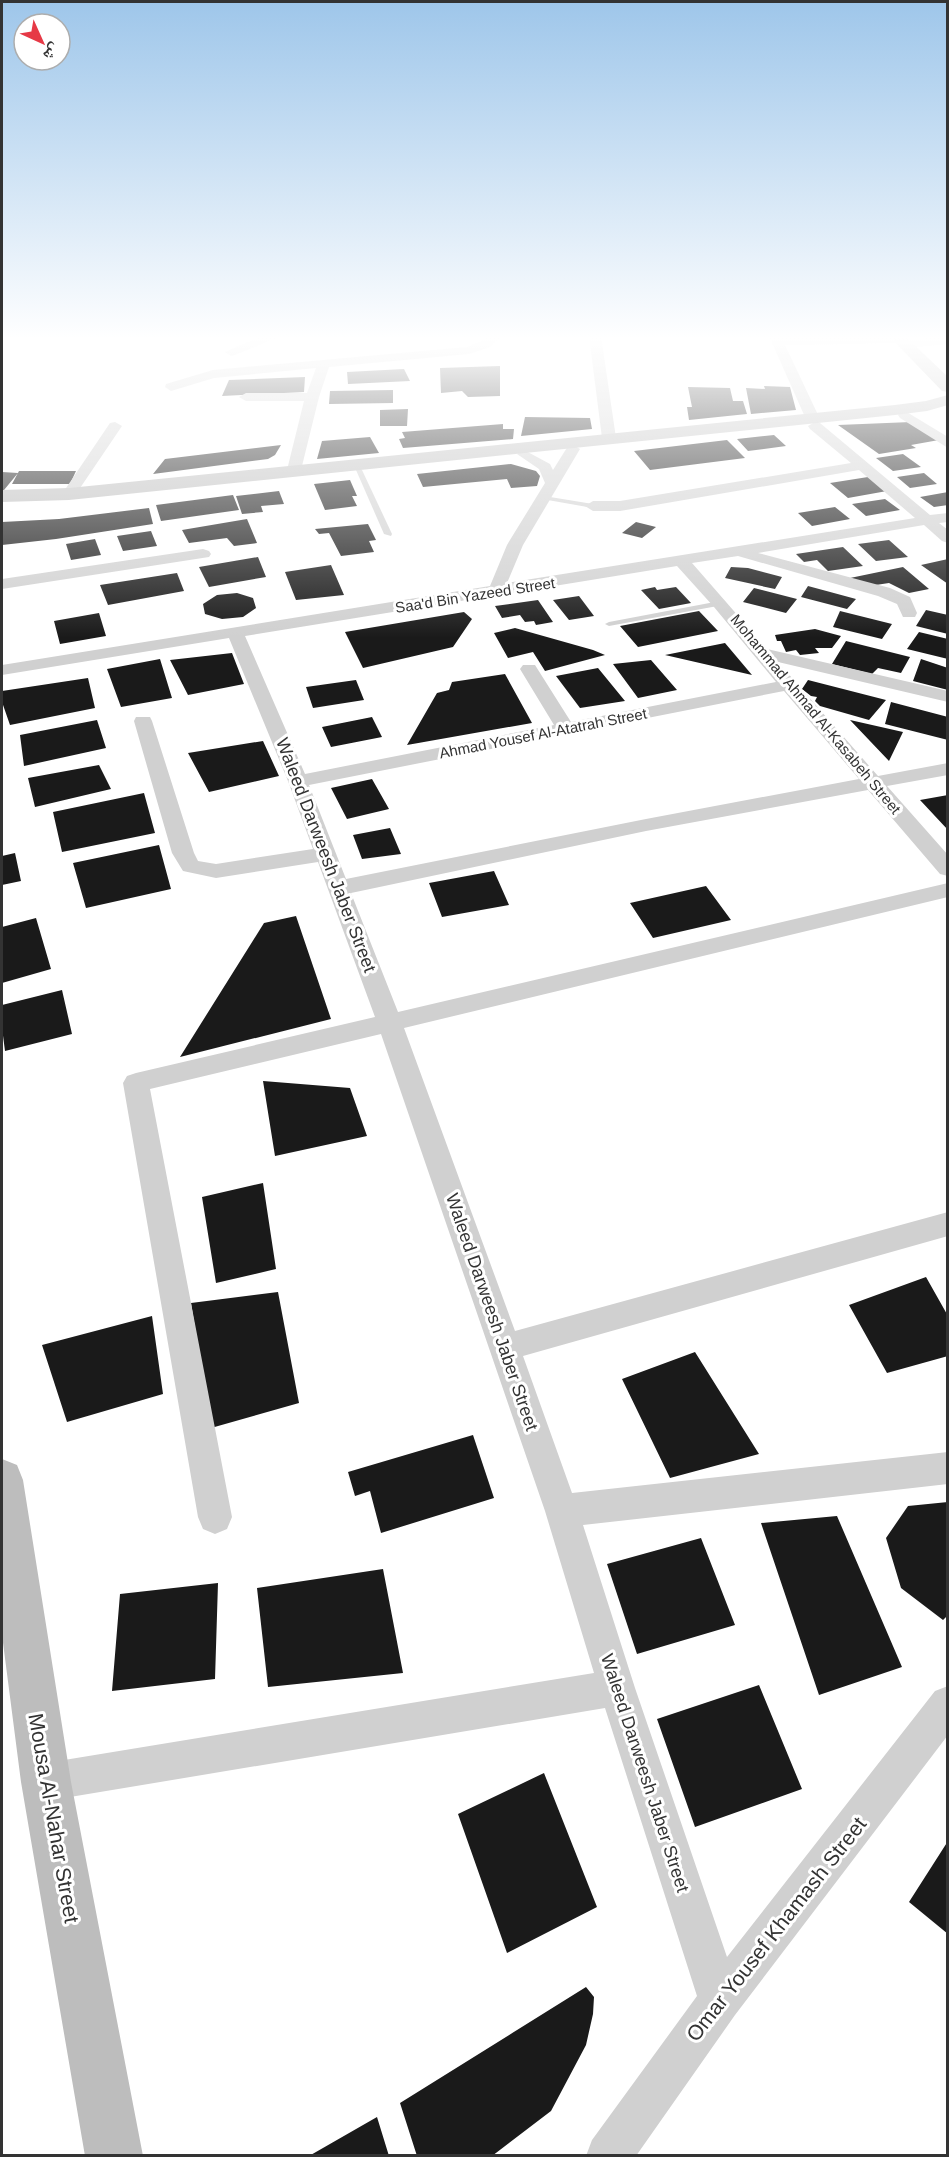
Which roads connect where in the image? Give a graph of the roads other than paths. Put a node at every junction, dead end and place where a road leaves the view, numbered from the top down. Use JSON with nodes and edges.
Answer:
{"nodes":[{"id":1,"x":108,"y":437,"type":"edge"},
{"id":2,"x":302,"y":437,"type":"edge"},
{"id":3,"x":625,"y":437,"type":"edge"},
{"id":4,"x":679,"y":437,"type":"edge"},
{"id":5,"x":829,"y":437,"type":"edge"},
{"id":6,"x":609,"y":438,"type":"joint"},
{"id":7,"x":573,"y":449,"type":"junction"},
{"id":8,"x":524,"y":454,"type":"junction"},
{"id":9,"x":860,"y":466,"type":"junction"},
{"id":10,"x":294,"y":470,"type":"junction"},
{"id":11,"x":359,"y":470,"type":"junction"},
{"id":12,"x":553,"y":484,"type":"junction"},
{"id":13,"x":69,"y":494,"type":"junction"},
{"id":14,"x":2,"y":496,"type":"edge"},
{"id":15,"x":544,"y":498,"type":"junction"},
{"id":16,"x":2,"y":504,"type":"edge"},
{"id":17,"x":593,"y":506,"type":"joint"},
{"id":18,"x":948,"y":517,"type":"edge"},
{"id":19,"x":927,"y":520,"type":"junction"},
{"id":20,"x":388,"y":534,"type":"dead end"},
{"id":21,"x":948,"y":538,"type":"edge"},
{"id":22,"x":736,"y":552,"type":"junction"},
{"id":23,"x":203,"y":554,"type":"dead end"},
{"id":24,"x":681,"y":561,"type":"junction"},
{"id":25,"x":2,"y":584,"type":"edge"},
{"id":26,"x":496,"y":591,"type":"junction"},
{"id":27,"x":720,"y":603,"type":"junction"},
{"id":28,"x":909,"y":613,"type":"dead end"},
{"id":29,"x":609,"y":624,"type":"dead end"},
{"id":30,"x":236,"y":634,"type":"junction"},
{"id":31,"x":763,"y":653,"type":"junction"},
{"id":32,"x":9,"y":664,"type":"edge"},
{"id":33,"x":529,"y":669,"type":"dead end"},
{"id":34,"x":788,"y":685,"type":"junction"},
{"id":35,"x":948,"y":697,"type":"edge"},
{"id":36,"x":143,"y":721,"type":"dead end"},
{"id":37,"x":566,"y":729,"type":"junction"},
{"id":38,"x":948,"y":769,"type":"edge"},
{"id":39,"x":298,"y":781,"type":"junction"},
{"id":40,"x":873,"y":784,"type":"junction"},
{"id":41,"x":325,"y":854,"type":"junction"},
{"id":42,"x":948,"y":869,"type":"edge"},
{"id":43,"x":339,"y":888,"type":"junction"},
{"id":44,"x":948,"y":890,"type":"edge"},
{"id":45,"x":391,"y":1022,"type":"junction"},
{"id":46,"x":948,"y":1224,"type":"edge"},
{"id":47,"x":504,"y":1348,"type":"junction"},
{"id":48,"x":948,"y":1468,"type":"edge"},
{"id":49,"x":2,"y":1480,"type":"edge"},
{"id":50,"x":562,"y":1511,"type":"junction"},
{"id":51,"x":215,"y":1517,"type":"dead end"},
{"id":52,"x":617,"y":1688,"type":"junction"},
{"id":53,"x":948,"y":1704,"type":"edge"},
{"id":54,"x":46,"y":1782,"type":"junction"},
{"id":55,"x":720,"y":2000,"type":"junction"},
{"id":56,"x":114,"y":2156,"type":"edge"},
{"id":57,"x":608,"y":2156,"type":"edge"}],
"edges":[{"from":1,"to":13,"type":"street"},
{"from":2,"to":10,"type":"street"},
{"from":3,"to":6,"type":"street"},
{"from":4,"to":7,"type":"street"},
{"from":5,"to":9,"type":"street"},
{"from":6,"to":10,"type":"street"},
{"from":7,"to":8,"type":"street"},
{"from":7,"to":12,"type":"street"},
{"from":8,"to":11,"type":"street"},
{"from":8,"to":12,"type":"street"},
{"from":9,"to":17,"type":"street"},
{"from":9,"to":19,"type":"street"},
{"from":10,"to":13,"type":"street"},
{"from":11,"to":16,"type":"street"},
{"from":11,"to":20,"type":"lane"},
{"from":12,"to":15,"type":"street"},
{"from":13,"to":14,"type":"street"},
{"from":15,"to":17,"type":"lane"},
{"from":15,"to":26,"type":"street"},
{"from":18,"to":19,"type":"street","name":"Saa'd Bin Yazeed Street"},
{"from":19,"to":21,"type":"street"},
{"from":19,"to":22,"type":"street","name":"Saa'd Bin Yazeed Street"},
{"from":22,"to":24,"type":"street","name":"Saa'd Bin Yazeed Street"},
{"from":22,"to":28,"type":"street"},
{"from":23,"to":25,"type":"street"},
{"from":24,"to":26,"type":"street","name":"Saa'd Bin Yazeed Street"},
{"from":24,"to":27,"type":"street","name":"Mohammad Ahmad Al-Kasabeh Street"},
{"from":26,"to":30,"type":"street","name":"Saa'd Bin Yazeed Street"},
{"from":27,"to":29,"type":"lane"},
{"from":27,"to":31,"type":"street","name":"Mohammad Ahmad Al-Kasabeh Street"},
{"from":30,"to":32,"type":"street","name":"Saa'd Bin Yazeed Street"},
{"from":30,"to":39,"type":"street","name":"Waleed Darweesh Jaber Street"},
{"from":31,"to":34,"type":"street","name":"Mohammad Ahmad Al-Kasabeh Street"},
{"from":31,"to":35,"type":"street"},
{"from":33,"to":37,"type":"street"},
{"from":34,"to":37,"type":"street","name":"Ahmad Yousef Al-Atatrah Street"},
{"from":34,"to":40,"type":"street","name":"Mohammad Ahmad Al-Kasabeh Street"},
{"from":36,"to":41,"type":"street"},
{"from":37,"to":39,"type":"street","name":"Ahmad Yousef Al-Atatrah Street"},
{"from":38,"to":40,"type":"street"},
{"from":39,"to":41,"type":"street","name":"Waleed Darweesh Jaber Street"},
{"from":40,"to":42,"type":"street","name":"Mohammad Ahmad Al-Kasabeh Street"},
{"from":40,"to":43,"type":"street"},
{"from":41,"to":43,"type":"street","name":"Waleed Darweesh Jaber Street"},
{"from":43,"to":45,"type":"street","name":"Waleed Darweesh Jaber Street"},
{"from":44,"to":45,"type":"street"},
{"from":45,"to":47,"type":"street","name":"Waleed Darweesh Jaber Street"},
{"from":45,"to":51,"type":"street"},
{"from":46,"to":47,"type":"street"},
{"from":47,"to":50,"type":"street","name":"Waleed Darweesh Jaber Street"},
{"from":48,"to":50,"type":"street"},
{"from":49,"to":54,"type":"street","name":"Mousa Al-Nahar Street"},
{"from":50,"to":52,"type":"street","name":"Waleed Darweesh Jaber Street"},
{"from":52,"to":54,"type":"street"},
{"from":52,"to":55,"type":"street","name":"Waleed Darweesh Jaber Street"},
{"from":53,"to":55,"type":"street","name":"Omar Yousef Khamash Street"},
{"from":54,"to":56,"type":"street","name":"Mousa Al-Nahar Street"},
{"from":55,"to":57,"type":"street","name":"Omar Yousef Khamash Street"}]}
